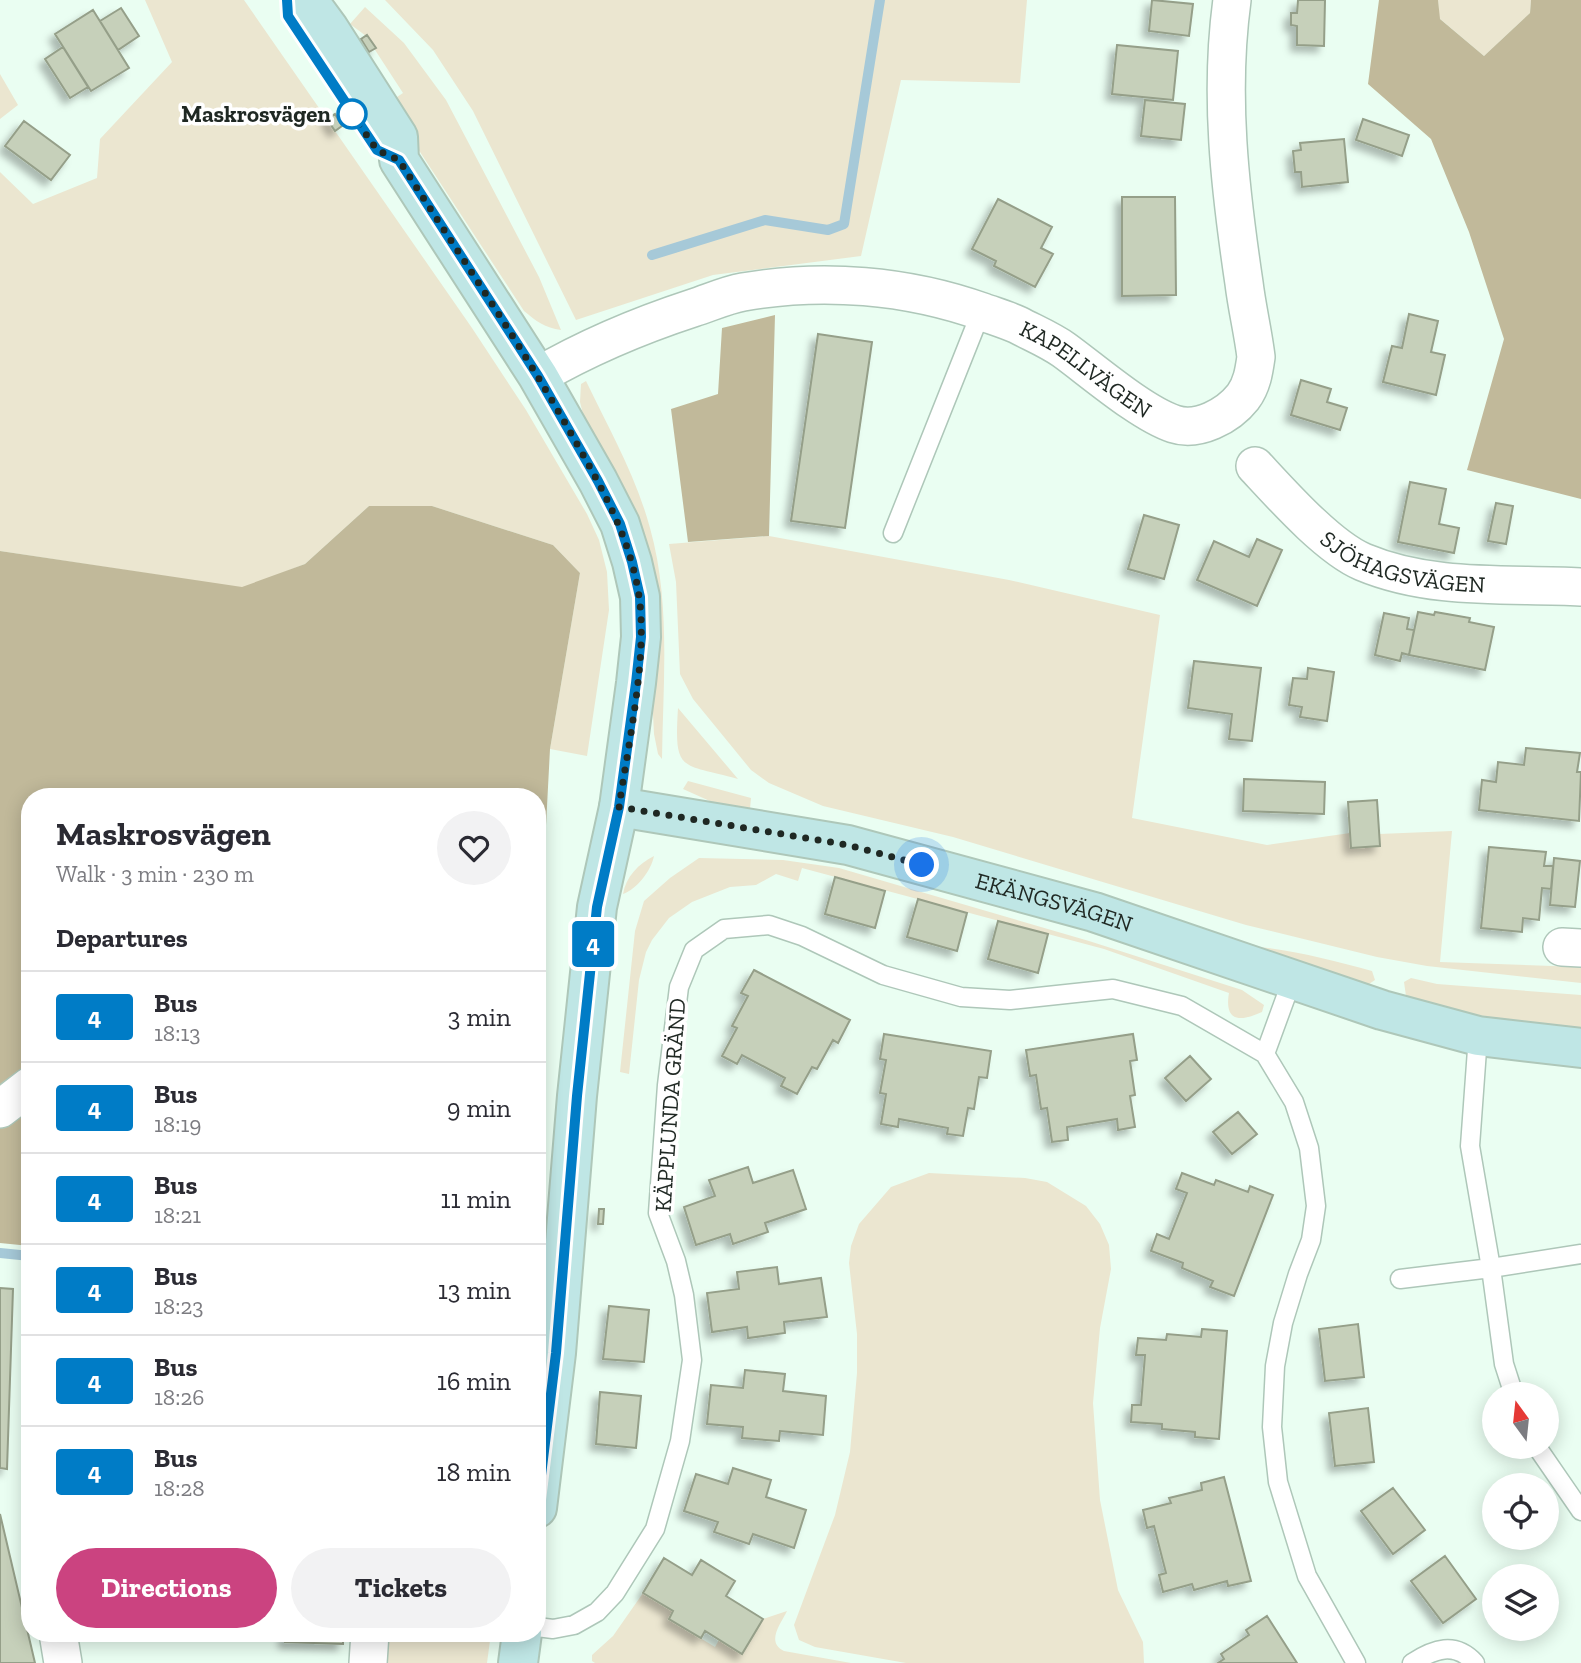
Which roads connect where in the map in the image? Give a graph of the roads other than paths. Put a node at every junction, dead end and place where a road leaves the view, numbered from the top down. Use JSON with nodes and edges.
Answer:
{"nodes":[{"id":1,"x":287,"y":0,"type":"edge"},
{"id":2,"x":304,"y":0,"type":"edge"},
{"id":3,"x":1233,"y":0,"type":"edge"},
{"id":4,"x":399,"y":160,"type":"junction"},
{"id":5,"x":981,"y":312,"type":"junction"},
{"id":6,"x":538,"y":376,"type":"junction"},
{"id":7,"x":1255,"y":467,"type":"dead end"},
{"id":8,"x":893,"y":533,"type":"dead end"},
{"id":9,"x":1581,"y":587,"type":"edge"},
{"id":10,"x":619,"y":807,"type":"junction"},
{"id":11,"x":1292,"y":980,"type":"junction"},
{"id":12,"x":1478,"y":1035,"type":"junction"},
{"id":13,"x":1581,"y":1048,"type":"edge"},
{"id":14,"x":1265,"y":1054,"type":"junction"},
{"id":15,"x":21,"y":1093,"type":"edge"},
{"id":16,"x":0,"y":1109,"type":"edge"},
{"id":17,"x":1581,"y":1254,"type":"edge"},
{"id":18,"x":1492,"y":1268,"type":"junction"},
{"id":19,"x":1400,"y":1279,"type":"dead end"},
{"id":20,"x":547,"y":1353,"type":"edge"},
{"id":21,"x":1510,"y":1382,"type":"edge"},
{"id":22,"x":1546,"y":1460,"type":"edge"},
{"id":23,"x":1581,"y":1510,"type":"edge"},
{"id":24,"x":546,"y":1628,"type":"edge"},
{"id":25,"x":60,"y":1642,"type":"edge"},
{"id":26,"x":369,"y":1642,"type":"edge"},
{"id":27,"x":521,"y":1642,"type":"edge"},
{"id":28,"x":63,"y":1663,"type":"edge"},
{"id":29,"x":368,"y":1663,"type":"edge"},
{"id":30,"x":518,"y":1663,"type":"edge"},
{"id":31,"x":1356,"y":1663,"type":"edge"},
{"id":32,"x":1412,"y":1663,"type":"edge"},
{"id":33,"x":1475,"y":1663,"type":"edge"}],
"edges":[{"from":1,"to":4,"type":"street"},
{"from":2,"to":4,"type":"street"},
{"from":3,"to":5,"type":"street","name":"KAPELLVÄGEN"},
{"from":4,"to":6,"type":"street"},
{"from":5,"to":6,"type":"street","name":"KAPELLVÄGEN"},
{"from":5,"to":8,"type":"lane"},
{"from":6,"to":10,"type":"street"},
{"from":7,"to":9,"type":"street","name":"SJÖHAGSVÄGEN"},
{"from":10,"to":11,"type":"street","name":"EKÄNGSVÄGEN"},
{"from":10,"to":20,"type":"street"},
{"from":11,"to":12,"type":"street","name":"EKÄNGSVÄGEN"},
{"from":11,"to":14,"type":"lane"},
{"from":12,"to":13,"type":"street","name":"EKÄNGSVÄGEN"},
{"from":12,"to":18,"type":"lane"},
{"from":14,"to":24,"type":"lane","name":"KÄPPLUNDA GRÄND"},
{"from":14,"to":31,"type":"lane","name":"KÄPPLUNDA GRÄND"},
{"from":15,"to":16,"type":"street"},
{"from":17,"to":18,"type":"lane"},
{"from":18,"to":19,"type":"lane"},
{"from":18,"to":21,"type":"lane"},
{"from":22,"to":23,"type":"lane"},
{"from":25,"to":28,"type":"street"},
{"from":26,"to":29,"type":"street"},
{"from":27,"to":30,"type":"street"},
{"from":32,"to":33,"type":"lane"}]}
